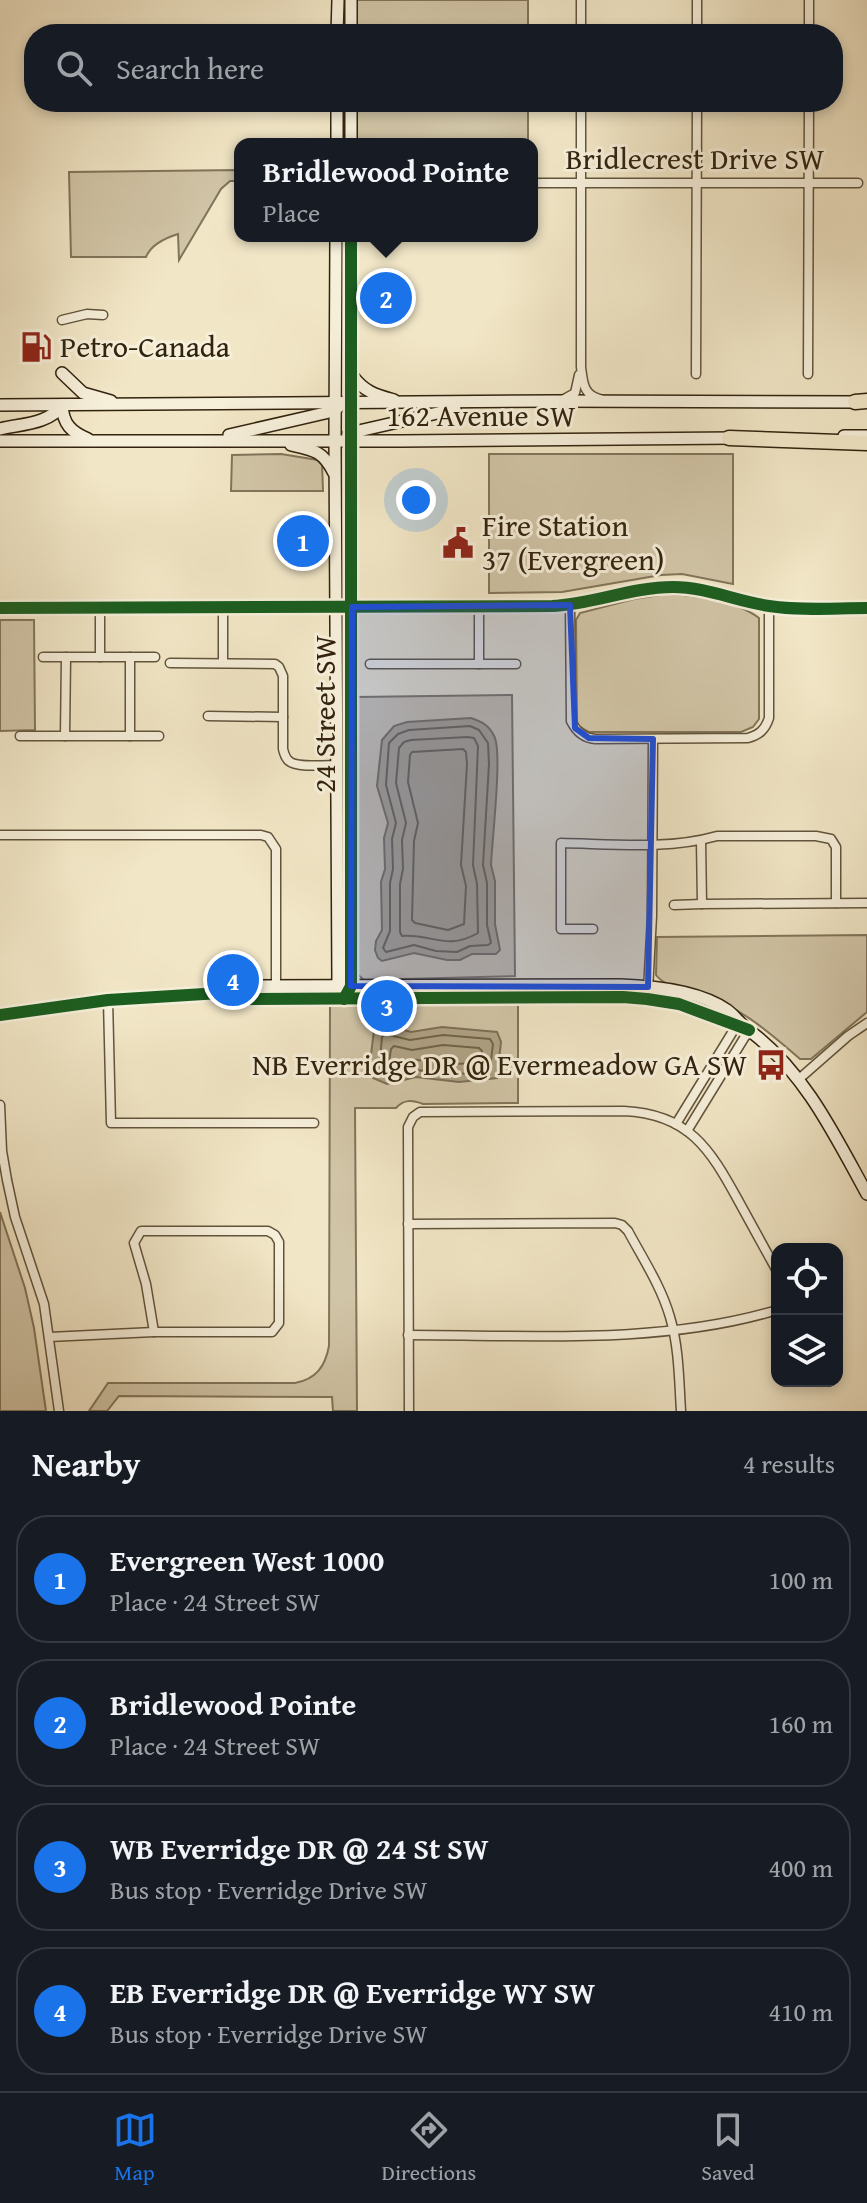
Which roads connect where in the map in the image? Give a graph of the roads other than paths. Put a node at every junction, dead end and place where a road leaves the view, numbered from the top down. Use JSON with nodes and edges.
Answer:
{"nodes":[{"id":1,"x":338,"y":0,"type":"edge"},
{"id":2,"x":351,"y":0,"type":"edge"},
{"id":3,"x":581,"y":0,"type":"edge"},
{"id":4,"x":697,"y":0,"type":"edge"},
{"id":5,"x":809,"y":0,"type":"edge"},
{"id":6,"x":337,"y":24,"type":"edge"},
{"id":7,"x":351,"y":24,"type":"edge"},
{"id":8,"x":581,"y":24,"type":"edge"},
{"id":9,"x":697,"y":24,"type":"edge"},
{"id":10,"x":809,"y":24,"type":"edge"},
{"id":11,"x":337,"y":112,"type":"edge"},
{"id":12,"x":351,"y":112,"type":"edge"},
{"id":13,"x":581,"y":112,"type":"edge"},
{"id":14,"x":697,"y":112,"type":"edge"},
{"id":15,"x":809,"y":112,"type":"edge"},
{"id":16,"x":337,"y":138,"type":"edge"},
{"id":17,"x":351,"y":138,"type":"edge"},
{"id":18,"x":538,"y":183,"type":"edge"},
{"id":19,"x":581,"y":183,"type":"junction"},
{"id":20,"x":697,"y":183,"type":"junction"},
{"id":21,"x":809,"y":183,"type":"junction"},
{"id":22,"x":858,"y":183,"type":"dead end"},
{"id":23,"x":336,"y":242,"type":"edge"},
{"id":24,"x":351,"y":242,"type":"edge"},
{"id":25,"x":103,"y":315,"type":"dead end"},
{"id":26,"x":62,"y":320,"type":"dead end"},
{"id":27,"x":581,"y":367,"type":"junction"},
{"id":28,"x":62,"y":373,"type":"dead end"},
{"id":29,"x":352,"y":374,"type":"junction"},
{"id":30,"x":696,"y":374,"type":"dead end"},
{"id":31,"x":808,"y":374,"type":"dead end"},
{"id":32,"x":551,"y":402,"type":"junction"},
{"id":33,"x":611,"y":402,"type":"junction"},
{"id":34,"x":863,"y":402,"type":"edge"},
{"id":35,"x":343,"y":403,"type":"junction"},
{"id":36,"x":484,"y":403,"type":"junction"},
{"id":37,"x":410,"y":404,"type":"junction"},
{"id":38,"x":0,"y":405,"type":"edge"},
{"id":39,"x":62,"y":405,"type":"junction"},
{"id":40,"x":127,"y":405,"type":"junction"},
{"id":41,"x":0,"y":429,"type":"edge"},
{"id":42,"x":867,"y":436,"type":"edge"},
{"id":43,"x":729,"y":438,"type":"junction"},
{"id":44,"x":93,"y":440,"type":"junction"},
{"id":45,"x":202,"y":440,"type":"junction"},
{"id":46,"x":271,"y":440,"type":"junction"},
{"id":47,"x":0,"y":441,"type":"edge"},
{"id":48,"x":343,"y":441,"type":"junction"},
{"id":49,"x":867,"y":443,"type":"edge"},
{"id":50,"x":335,"y":474,"type":"junction"},
{"id":51,"x":570,"y":605,"type":"junction"},
{"id":52,"x":769,"y":606,"type":"junction"},
{"id":53,"x":223,"y":607,"type":"junction"},
{"id":54,"x":337,"y":607,"type":"junction"},
{"id":55,"x":352,"y":607,"type":"junction"},
{"id":56,"x":479,"y":607,"type":"junction"},
{"id":57,"x":0,"y":608,"type":"edge"},
{"id":58,"x":100,"y":608,"type":"junction"},
{"id":59,"x":867,"y":608,"type":"edge"},
{"id":60,"x":43,"y":657,"type":"dead end"},
{"id":61,"x":66,"y":657,"type":"junction"},
{"id":62,"x":100,"y":657,"type":"junction"},
{"id":63,"x":130,"y":657,"type":"junction"},
{"id":64,"x":155,"y":657,"type":"dead end"},
{"id":65,"x":170,"y":663,"type":"dead end"},
{"id":66,"x":223,"y":663,"type":"junction"},
{"id":67,"x":370,"y":664,"type":"dead end"},
{"id":68,"x":479,"y":664,"type":"junction"},
{"id":69,"x":516,"y":664,"type":"dead end"},
{"id":70,"x":208,"y":716,"type":"dead end"},
{"id":71,"x":283,"y":717,"type":"junction"},
{"id":72,"x":20,"y":736,"type":"dead end"},
{"id":73,"x":65,"y":736,"type":"junction"},
{"id":74,"x":130,"y":736,"type":"junction"},
{"id":75,"x":159,"y":736,"type":"dead end"},
{"id":76,"x":653,"y":739,"type":"junction"},
{"id":77,"x":338,"y":765,"type":"junction"},
{"id":78,"x":0,"y":835,"type":"edge"},
{"id":79,"x":701,"y":841,"type":"junction"},
{"id":80,"x":651,"y":844,"type":"junction"},
{"id":81,"x":836,"y":903,"type":"junction"},
{"id":82,"x":866,"y":903,"type":"edge"},
{"id":83,"x":702,"y":904,"type":"junction"},
{"id":84,"x":674,"y":905,"type":"dead end"},
{"id":85,"x":593,"y":929,"type":"dead end"},
{"id":86,"x":276,"y":986,"type":"junction"},
{"id":87,"x":338,"y":986,"type":"junction"},
{"id":88,"x":351,"y":986,"type":"junction"},
{"id":89,"x":517,"y":992,"type":"junction"},
{"id":90,"x":220,"y":993,"type":"junction"},
{"id":91,"x":648,"y":993,"type":"junction"},
{"id":92,"x":276,"y":999,"type":"junction"},
{"id":93,"x":344,"y":999,"type":"junction"},
{"id":94,"x":108,"y":1000,"type":"junction"},
{"id":95,"x":0,"y":1015,"type":"edge"},
{"id":96,"x":867,"y":1023,"type":"edge"},
{"id":97,"x":737,"y":1024,"type":"junction"},
{"id":98,"x":749,"y":1030,"type":"junction"},
{"id":99,"x":799,"y":1079,"type":"junction"},
{"id":100,"x":0,"y":1105,"type":"edge"},
{"id":101,"x":314,"y":1123,"type":"dead end"},
{"id":102,"x":676,"y":1124,"type":"junction"},
{"id":103,"x":687,"y":1131,"type":"junction"},
{"id":104,"x":867,"y":1194,"type":"edge"},
{"id":105,"x":408,"y":1224,"type":"junction"},
{"id":106,"x":771,"y":1260,"type":"edge"},
{"id":107,"x":771,"y":1311,"type":"edge"},
{"id":108,"x":673,"y":1331,"type":"junction"},
{"id":109,"x":154,"y":1332,"type":"junction"},
{"id":110,"x":408,"y":1335,"type":"junction"},
{"id":111,"x":49,"y":1337,"type":"junction"},
{"id":112,"x":59,"y":1411,"type":"edge"},
{"id":113,"x":409,"y":1411,"type":"edge"},
{"id":114,"x":681,"y":1411,"type":"edge"}],
"edges":[{"from":1,"to":6,"type":"street"},
{"from":2,"to":7,"type":"street"},
{"from":3,"to":8,"type":"street"},
{"from":4,"to":9,"type":"street"},
{"from":5,"to":10,"type":"street"},
{"from":11,"to":16,"type":"street"},
{"from":12,"to":17,"type":"street"},
{"from":13,"to":19,"type":"street"},
{"from":14,"to":20,"type":"street"},
{"from":15,"to":21,"type":"street"},
{"from":18,"to":19,"type":"street","name":"Bridlecrest Drive SW"},
{"from":19,"to":20,"type":"street","name":"Bridlecrest Drive SW"},
{"from":19,"to":27,"type":"street"},
{"from":20,"to":21,"type":"street","name":"Bridlecrest Drive SW"},
{"from":20,"to":30,"type":"street"},
{"from":21,"to":22,"type":"street","name":"Bridlecrest Drive SW"},
{"from":21,"to":31,"type":"street"},
{"from":23,"to":35,"type":"street","name":"24 Street SW"},
{"from":24,"to":29,"type":"street","name":"24 Street SW"},
{"from":25,"to":26,"type":"street"},
{"from":27,"to":32,"type":"street"},
{"from":27,"to":33,"type":"street"},
{"from":28,"to":40,"type":"street"},
{"from":29,"to":35,"type":"street","name":"24 Street SW"},
{"from":29,"to":37,"type":"street"},
{"from":32,"to":33,"type":"street","name":"162 Avenue SW"},
{"from":32,"to":36,"type":"street","name":"162 Avenue SW"},
{"from":33,"to":34,"type":"street","name":"162 Avenue SW"},
{"from":35,"to":37,"type":"street","name":"162 Avenue SW"},
{"from":35,"to":40,"type":"street","name":"162 Avenue SW"},
{"from":35,"to":45,"type":"street"},
{"from":35,"to":48,"type":"street","name":"24 Street SW"},
{"from":35,"to":48,"type":"street","name":"24 Street SW"},
{"from":36,"to":37,"type":"street","name":"162 Avenue SW"},
{"from":36,"to":48,"type":"street"},
{"from":38,"to":39,"type":"street","name":"162 Avenue SW"},
{"from":39,"to":40,"type":"street","name":"162 Avenue SW"},
{"from":39,"to":41,"type":"street"},
{"from":39,"to":44,"type":"street"},
{"from":42,"to":43,"type":"street","name":"162 Avenue SW"},
{"from":43,"to":48,"type":"street","name":"162 Avenue SW"},
{"from":43,"to":49,"type":"highway"},
{"from":44,"to":45,"type":"street","name":"162 Avenue SW"},
{"from":44,"to":47,"type":"street","name":"162 Avenue SW"},
{"from":45,"to":46,"type":"street","name":"162 Avenue SW"},
{"from":46,"to":48,"type":"street","name":"162 Avenue SW"},
{"from":46,"to":50,"type":"street"},
{"from":48,"to":50,"type":"street","name":"24 Street SW"},
{"from":48,"to":55,"type":"street","name":"24 Street SW"},
{"from":50,"to":54,"type":"street","name":"24 Street SW"},
{"from":51,"to":52,"type":"street"},
{"from":51,"to":56,"type":"street"},
{"from":51,"to":76,"type":"street"},
{"from":52,"to":59,"type":"street"},
{"from":52,"to":76,"type":"street"},
{"from":53,"to":54,"type":"street"},
{"from":53,"to":58,"type":"street"},
{"from":53,"to":66,"type":"street"},
{"from":54,"to":55,"type":"street"},
{"from":54,"to":77,"type":"street","name":"24 Street SW"},
{"from":55,"to":56,"type":"street"},
{"from":55,"to":88,"type":"street","name":"24 Street SW"},
{"from":56,"to":68,"type":"street"},
{"from":57,"to":58,"type":"street"},
{"from":58,"to":62,"type":"street"},
{"from":60,"to":61,"type":"street"},
{"from":61,"to":62,"type":"street"},
{"from":61,"to":73,"type":"street"},
{"from":62,"to":63,"type":"street"},
{"from":63,"to":64,"type":"street"},
{"from":63,"to":74,"type":"street"},
{"from":65,"to":66,"type":"street"},
{"from":66,"to":71,"type":"street"},
{"from":67,"to":68,"type":"street"},
{"from":68,"to":69,"type":"street"},
{"from":70,"to":71,"type":"street"},
{"from":71,"to":77,"type":"street"},
{"from":72,"to":73,"type":"street"},
{"from":73,"to":74,"type":"street"},
{"from":74,"to":75,"type":"street"},
{"from":76,"to":80,"type":"street"},
{"from":77,"to":87,"type":"street","name":"24 Street SW"},
{"from":78,"to":86,"type":"street"},
{"from":79,"to":80,"type":"street"},
{"from":79,"to":81,"type":"street"},
{"from":79,"to":83,"type":"street"},
{"from":80,"to":85,"type":"street"},
{"from":80,"to":91,"type":"street"},
{"from":81,"to":82,"type":"street"},
{"from":81,"to":83,"type":"street"},
{"from":83,"to":84,"type":"street"},
{"from":86,"to":87,"type":"street"},
{"from":86,"to":90,"type":"street"},
{"from":86,"to":92,"type":"street"},
{"from":87,"to":88,"type":"street"},
{"from":87,"to":93,"type":"street","name":"24 Street SW"},
{"from":88,"to":89,"type":"street"},
{"from":88,"to":93,"type":"street","name":"24 Street SW"},
{"from":89,"to":91,"type":"street"},
{"from":89,"to":93,"type":"street"},
{"from":90,"to":92,"type":"street"},
{"from":90,"to":94,"type":"street"},
{"from":91,"to":97,"type":"street"},
{"from":92,"to":93,"type":"street"},
{"from":94,"to":95,"type":"street"},
{"from":94,"to":101,"type":"street"},
{"from":96,"to":99,"type":"street"},
{"from":97,"to":98,"type":"street"},
{"from":97,"to":102,"type":"street"},
{"from":98,"to":99,"type":"street"},
{"from":98,"to":103,"type":"street"},
{"from":99,"to":104,"type":"street"},
{"from":100,"to":111,"type":"street"},
{"from":102,"to":103,"type":"street"},
{"from":102,"to":105,"type":"street"},
{"from":103,"to":106,"type":"street"},
{"from":105,"to":108,"type":"street"},
{"from":105,"to":110,"type":"street"},
{"from":107,"to":108,"type":"street"},
{"from":108,"to":110,"type":"street"},
{"from":108,"to":114,"type":"street"},
{"from":109,"to":109,"type":"street"},
{"from":109,"to":111,"type":"street"},
{"from":110,"to":113,"type":"street"},
{"from":111,"to":112,"type":"street"}]}
